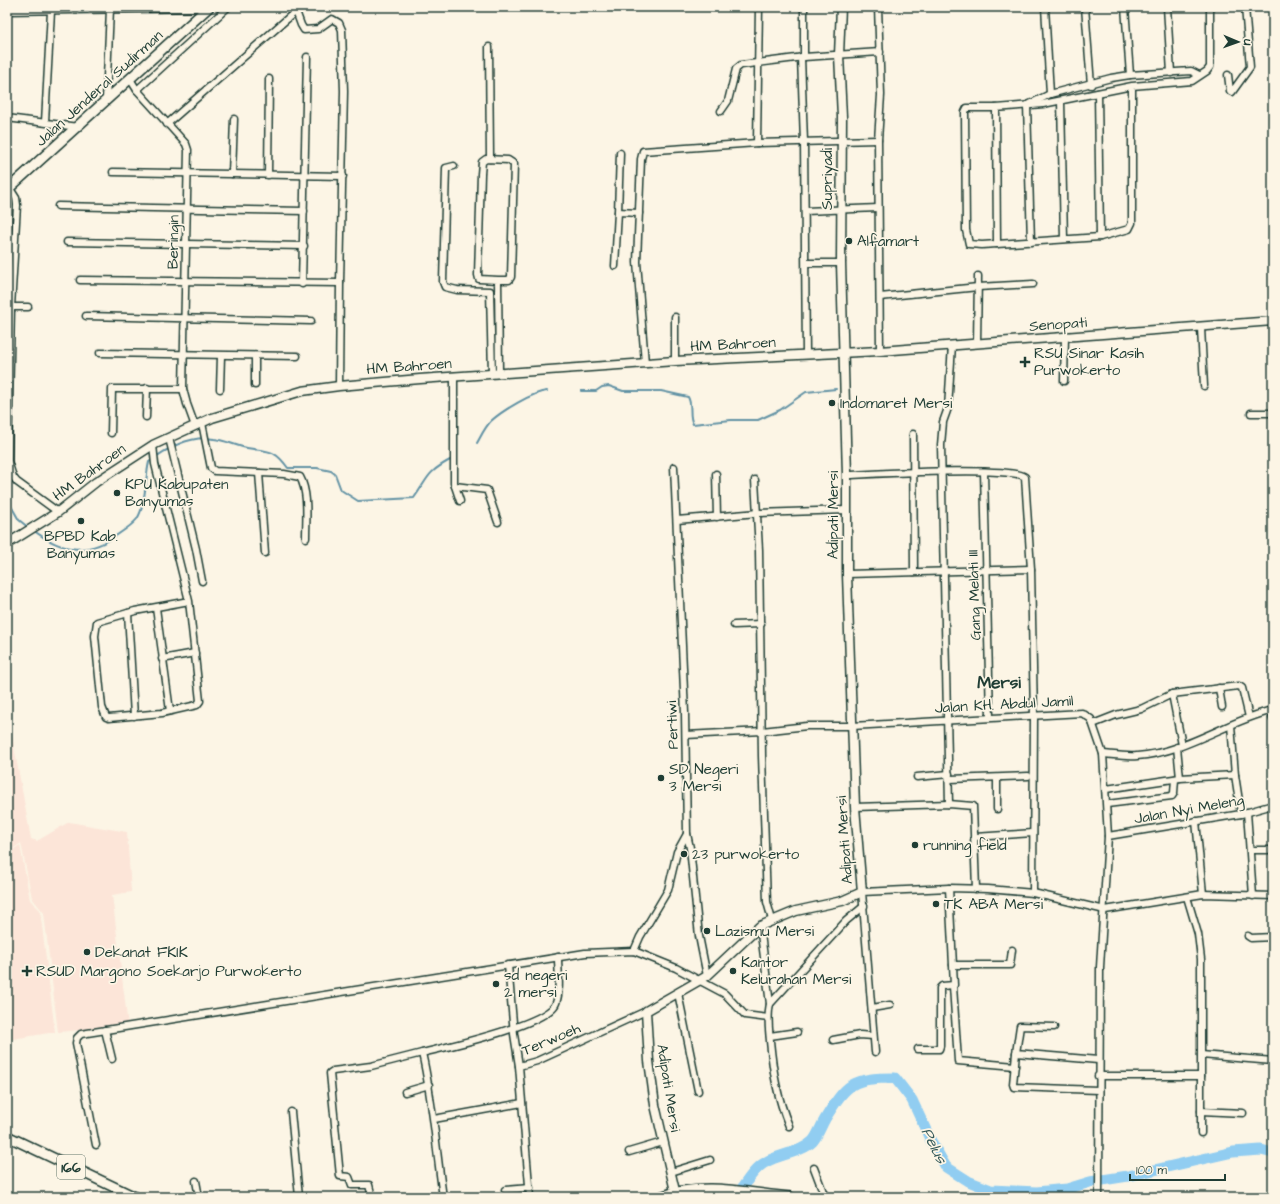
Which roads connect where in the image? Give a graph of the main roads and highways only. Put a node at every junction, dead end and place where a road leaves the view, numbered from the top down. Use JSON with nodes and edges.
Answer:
{"nodes":[{"id":1,"x":208,"y":7,"type":"edge"},
{"id":2,"x":8,"y":188,"type":"edge"},
{"id":3,"x":7,"y":1136,"type":"edge"},
{"id":4,"x":135,"y":1197,"type":"edge"},
{"id":5,"x":660,"y":1197,"type":"edge"},
{"id":6,"x":790,"y":1197,"type":"edge"}],
"edges":[{"from":1,"to":2,"type":"main road","name":"Jalan Jenderal Sudirman"},
{"from":3,"to":4,"type":"main road","number":"166"},
{"from":5,"to":6,"type":"main road"}]}
